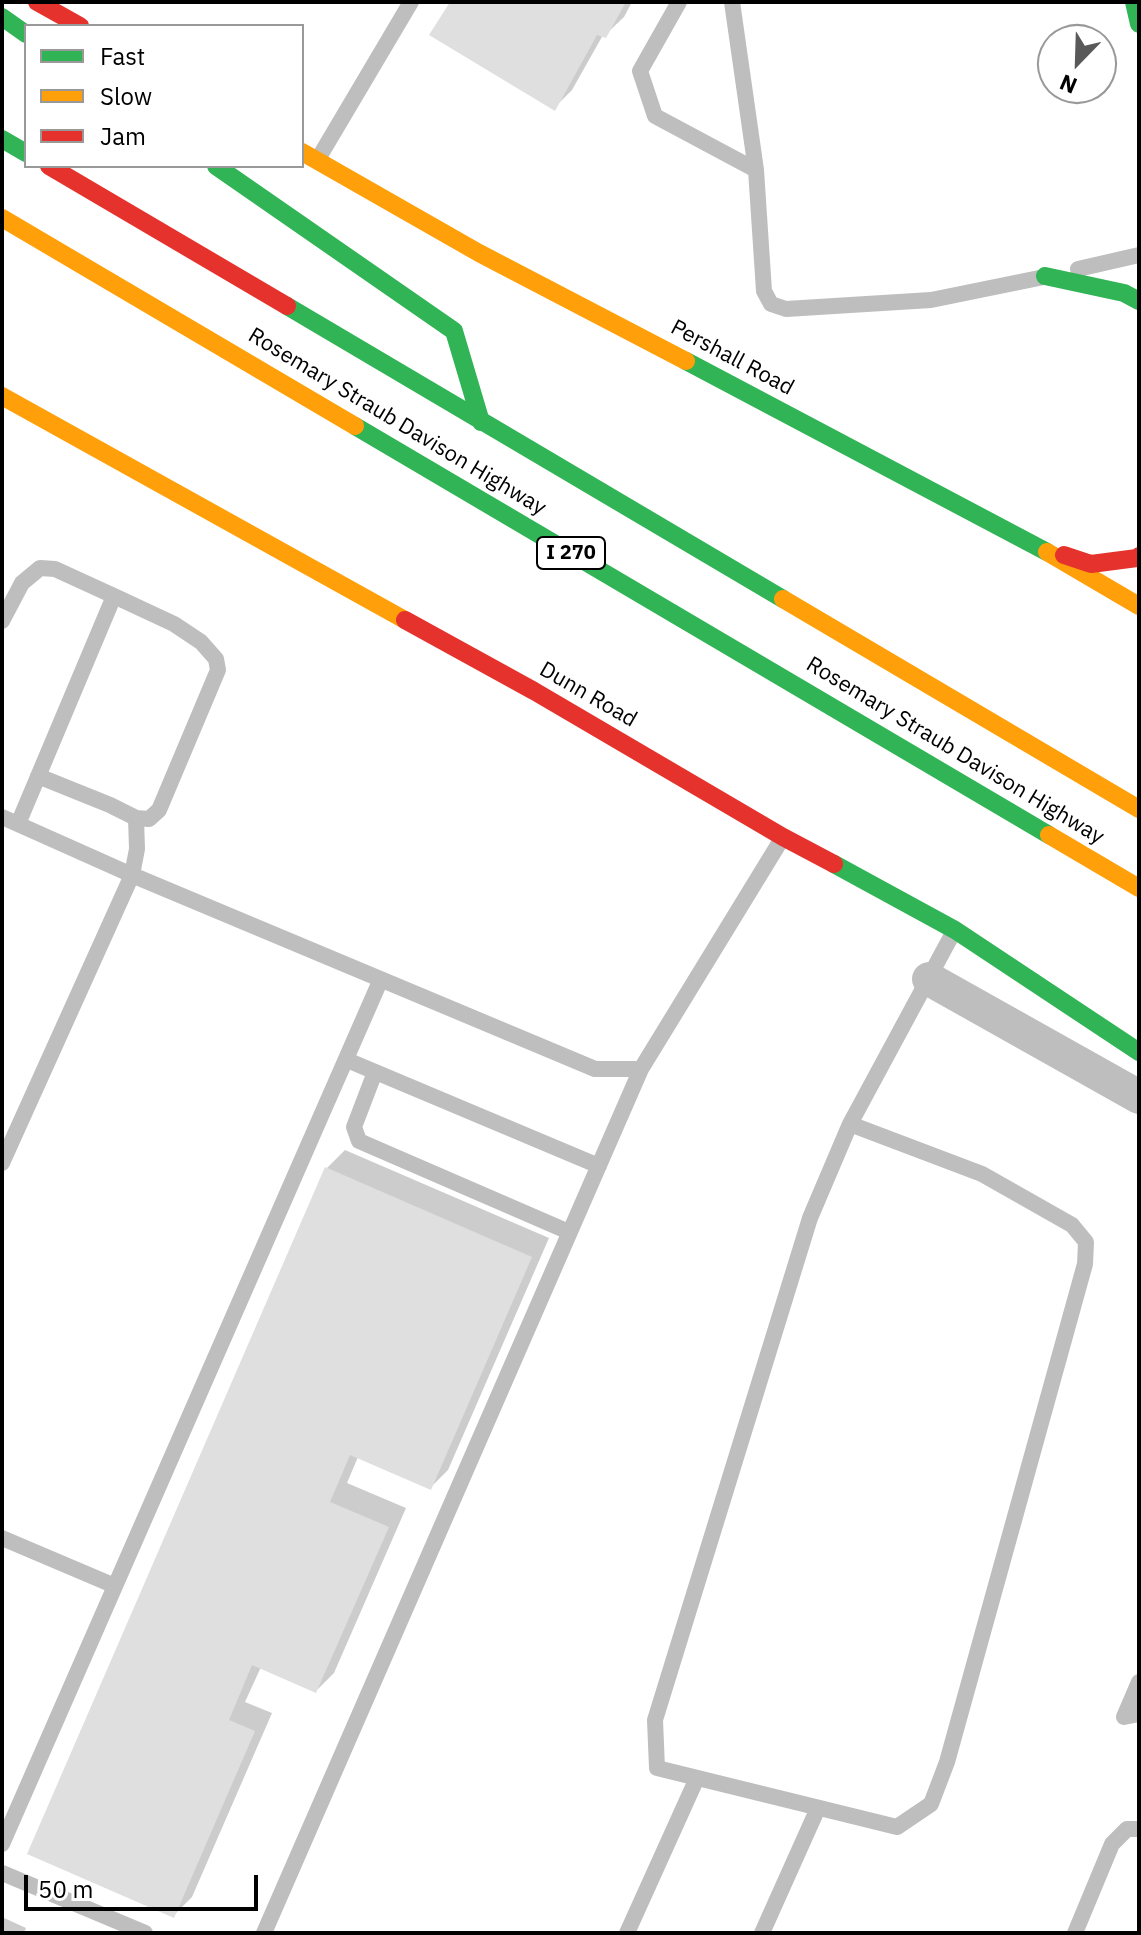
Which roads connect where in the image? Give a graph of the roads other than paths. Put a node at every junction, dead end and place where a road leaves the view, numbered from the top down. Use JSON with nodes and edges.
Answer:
{"nodes":[{"id":1,"x":411,"y":2,"type":"edge"},
{"id":2,"x":679,"y":2,"type":"edge"},
{"id":3,"x":732,"y":2,"type":"edge"},
{"id":4,"x":1134,"y":2,"type":"edge"},
{"id":5,"x":50,"y":5,"type":"edge"},
{"id":6,"x":2,"y":17,"type":"edge"},
{"id":7,"x":77,"y":24,"type":"edge"},
{"id":8,"x":1139,"y":24,"type":"edge"},
{"id":9,"x":24,"y":33,"type":"edge"},
{"id":10,"x":2,"y":139,"type":"edge"},
{"id":11,"x":24,"y":152,"type":"edge"},
{"id":12,"x":310,"y":156,"type":"edge"},
{"id":13,"x":52,"y":168,"type":"edge"},
{"id":14,"x":219,"y":168,"type":"edge"},
{"id":15,"x":756,"y":170,"type":"junction"},
{"id":16,"x":2,"y":218,"type":"edge"},
{"id":17,"x":1139,"y":255,"type":"edge"},
{"id":18,"x":1045,"y":276,"type":"junction"},
{"id":19,"x":1139,"y":301,"type":"edge"},
{"id":20,"x":2,"y":396,"type":"edge"},
{"id":21,"x":481,"y":422,"type":"junction"},
{"id":22,"x":1041,"y":548,"type":"junction"},
{"id":23,"x":1139,"y":556,"type":"edge"},
{"id":24,"x":114,"y":596,"type":"junction"},
{"id":25,"x":1139,"y":606,"type":"edge"},
{"id":26,"x":2,"y":621,"type":"edge"},
{"id":27,"x":38,"y":776,"type":"junction"},
{"id":28,"x":1139,"y":809,"type":"edge"},
{"id":29,"x":2,"y":817,"type":"edge"},
{"id":30,"x":136,"y":818,"type":"junction"},
{"id":31,"x":18,"y":824,"type":"junction"},
{"id":32,"x":783,"y":837,"type":"junction"},
{"id":33,"x":132,"y":875,"type":"junction"},
{"id":34,"x":1139,"y":888,"type":"edge"},
{"id":35,"x":955,"y":930,"type":"junction"},
{"id":36,"x":381,"y":979,"type":"junction"},
{"id":37,"x":929,"y":979,"type":"junction"},
{"id":38,"x":1139,"y":1052,"type":"edge"},
{"id":39,"x":347,"y":1060,"type":"junction"},
{"id":40,"x":641,"y":1069,"type":"junction"},
{"id":41,"x":375,"y":1072,"type":"junction"},
{"id":42,"x":1139,"y":1097,"type":"edge"},
{"id":43,"x":850,"y":1124,"type":"junction"},
{"id":44,"x":2,"y":1163,"type":"edge"},
{"id":45,"x":599,"y":1166,"type":"junction"},
{"id":46,"x":569,"y":1232,"type":"junction"},
{"id":47,"x":2,"y":1538,"type":"edge"},
{"id":48,"x":115,"y":1586,"type":"junction"},
{"id":49,"x":1139,"y":1682,"type":"edge"},
{"id":50,"x":1139,"y":1714,"type":"edge"},
{"id":51,"x":697,"y":1778,"type":"junction"},
{"id":52,"x":818,"y":1808,"type":"junction"},
{"id":53,"x":1139,"y":1829,"type":"edge"},
{"id":54,"x":2,"y":1844,"type":"edge"},
{"id":55,"x":2,"y":1873,"type":"edge"},
{"id":56,"x":145,"y":1933,"type":"edge"},
{"id":57,"x":264,"y":1933,"type":"edge"},
{"id":58,"x":627,"y":1933,"type":"edge"},
{"id":59,"x":762,"y":1933,"type":"edge"},
{"id":60,"x":1075,"y":1933,"type":"edge"}],
"edges":[{"from":1,"to":12,"type":"lane"},
{"from":2,"to":15,"type":"lane"},
{"from":3,"to":15,"type":"lane"},
{"from":4,"to":8,"type":"main road"},
{"from":5,"to":7,"type":"main road"},
{"from":6,"to":9,"type":"main road"},
{"from":10,"to":11,"type":"main road"},
{"from":12,"to":22,"type":"main road","name":"Pershall Road"},
{"from":13,"to":21,"type":"main road","name":"Rosemary Straub Davison Highway"},
{"from":14,"to":21,"type":"main road"},
{"from":15,"to":18,"type":"lane"},
{"from":16,"to":34,"type":"main road","name":"Rosemary Straub Davison Highway","number":"I 270"},
{"from":17,"to":18,"type":"lane"},
{"from":18,"to":19,"type":"main road"},
{"from":20,"to":32,"type":"main road","name":"Dunn Road"},
{"from":21,"to":28,"type":"main road","name":"Rosemary Straub Davison Highway"},
{"from":22,"to":23,"type":"main road"},
{"from":22,"to":25,"type":"main road","name":"Pershall Road"},
{"from":24,"to":26,"type":"lane"},
{"from":24,"to":27,"type":"lane"},
{"from":24,"to":30,"type":"lane"},
{"from":27,"to":30,"type":"lane"},
{"from":27,"to":31,"type":"lane"},
{"from":29,"to":31,"type":"lane"},
{"from":30,"to":33,"type":"lane"},
{"from":31,"to":33,"type":"lane"},
{"from":32,"to":35,"type":"main road","name":"Dunn Road"},
{"from":32,"to":40,"type":"lane"},
{"from":33,"to":36,"type":"lane"},
{"from":33,"to":44,"type":"lane"},
{"from":35,"to":37,"type":"lane"},
{"from":35,"to":38,"type":"main road","name":"Dunn Road"},
{"from":36,"to":39,"type":"lane"},
{"from":36,"to":40,"type":"lane"},
{"from":37,"to":42,"type":"street"},
{"from":37,"to":43,"type":"lane"},
{"from":39,"to":41,"type":"lane"},
{"from":39,"to":48,"type":"lane"},
{"from":40,"to":45,"type":"lane"},
{"from":41,"to":45,"type":"lane"},
{"from":41,"to":46,"type":"lane"},
{"from":43,"to":51,"type":"lane"},
{"from":43,"to":52,"type":"lane"},
{"from":45,"to":46,"type":"lane"},
{"from":46,"to":57,"type":"lane"},
{"from":47,"to":48,"type":"lane"},
{"from":48,"to":54,"type":"lane"},
{"from":49,"to":50,"type":"lane"},
{"from":51,"to":52,"type":"lane"},
{"from":51,"to":58,"type":"lane"},
{"from":52,"to":59,"type":"lane"},
{"from":53,"to":60,"type":"lane"},
{"from":55,"to":56,"type":"lane"}]}
